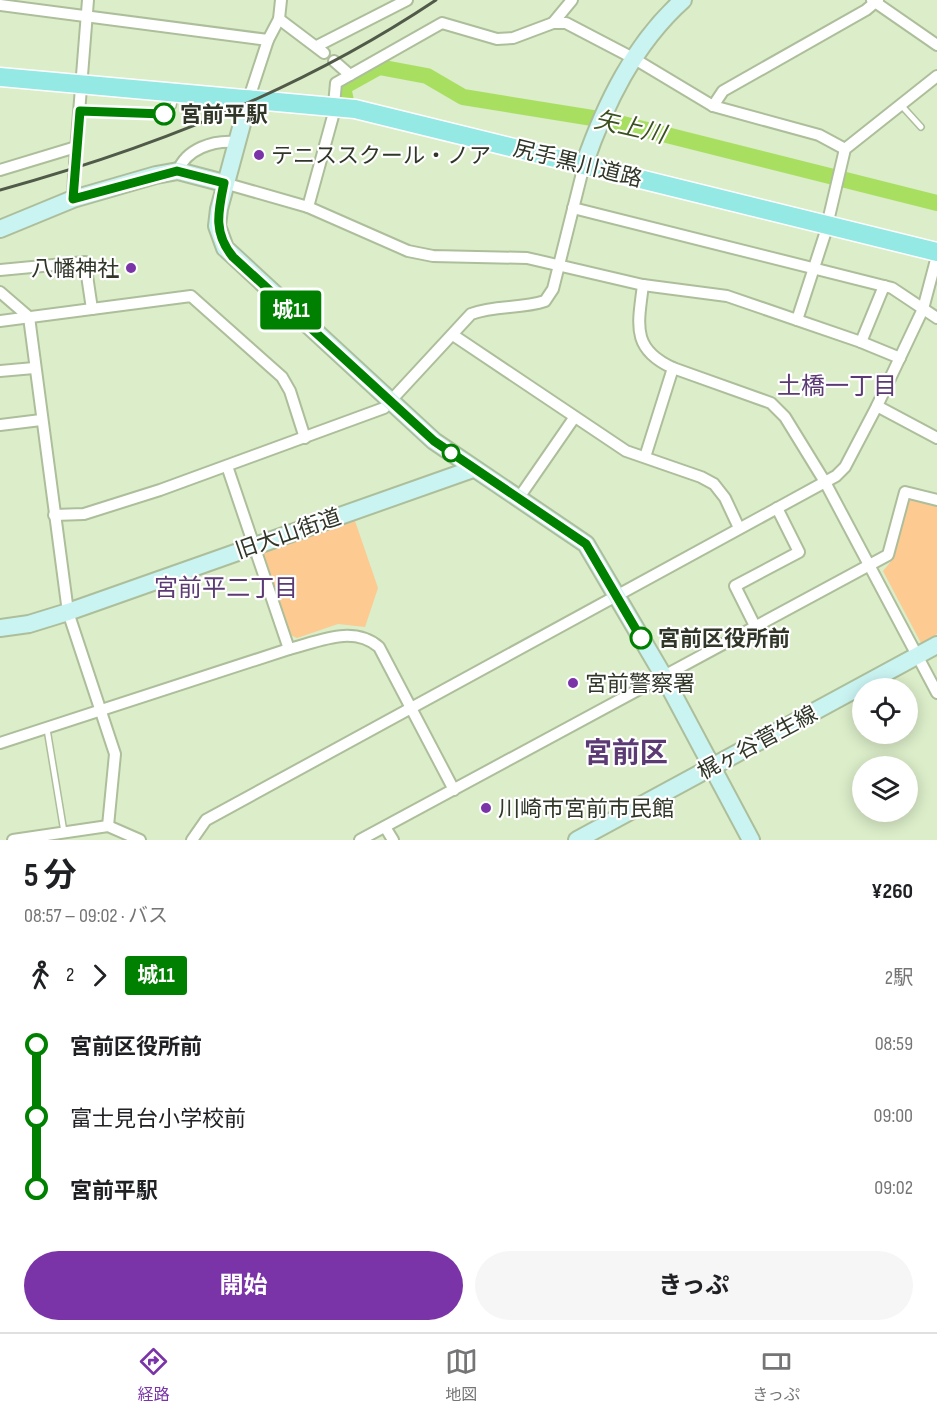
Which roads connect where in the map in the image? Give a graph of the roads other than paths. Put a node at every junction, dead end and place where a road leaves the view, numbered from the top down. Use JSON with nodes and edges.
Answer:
{"nodes":[{"id":1,"x":88,"y":0,"type":"edge"},
{"id":2,"x":281,"y":0,"type":"edge"},
{"id":3,"x":407,"y":0,"type":"edge"},
{"id":4,"x":572,"y":0,"type":"edge"},
{"id":5,"x":683,"y":0,"type":"edge"},
{"id":6,"x":875,"y":1,"type":"edge"},
{"id":7,"x":13,"y":3,"type":"edge"},
{"id":8,"x":0,"y":5,"type":"edge"},
{"id":9,"x":86,"y":18,"type":"junction"},
{"id":10,"x":279,"y":19,"type":"junction"},
{"id":11,"x":553,"y":23,"type":"junction"},
{"id":12,"x":268,"y":40,"type":"junction"},
{"id":13,"x":937,"y":45,"type":"edge"},
{"id":14,"x":633,"y":58,"type":"junction"},
{"id":15,"x":334,"y":61,"type":"dead end"},
{"id":16,"x":350,"y":75,"type":"junction"},
{"id":17,"x":937,"y":76,"type":"edge"},
{"id":18,"x":0,"y":77,"type":"edge"},
{"id":19,"x":83,"y":85,"type":"junction"},
{"id":20,"x":176,"y":93,"type":"junction"},
{"id":21,"x":249,"y":98,"type":"junction"},
{"id":22,"x":901,"y":105,"type":"junction"},
{"id":23,"x":335,"y":106,"type":"junction"},
{"id":24,"x":713,"y":106,"type":"junction"},
{"id":25,"x":80,"y":111,"type":"junction"},
{"id":26,"x":921,"y":127,"type":"dead end"},
{"id":27,"x":236,"y":142,"type":"junction"},
{"id":28,"x":76,"y":147,"type":"junction"},
{"id":29,"x":845,"y":149,"type":"junction"},
{"id":30,"x":75,"y":163,"type":"dead end"},
{"id":31,"x":584,"y":165,"type":"junction"},
{"id":32,"x":0,"y":170,"type":"edge"},
{"id":33,"x":177,"y":171,"type":"junction"},
{"id":34,"x":74,"y":176,"type":"dead end"},
{"id":35,"x":224,"y":183,"type":"junction"},
{"id":36,"x":73,"y":199,"type":"junction"},
{"id":37,"x":308,"y":207,"type":"junction"},
{"id":38,"x":573,"y":208,"type":"junction"},
{"id":39,"x":827,"y":225,"type":"junction"},
{"id":40,"x":0,"y":229,"type":"edge"},
{"id":41,"x":937,"y":254,"type":"edge"},
{"id":42,"x":558,"y":264,"type":"junction"},
{"id":43,"x":0,"y":270,"type":"edge"},
{"id":44,"x":815,"y":270,"type":"junction"},
{"id":45,"x":643,"y":285,"type":"junction"},
{"id":46,"x":884,"y":286,"type":"junction"},
{"id":47,"x":0,"y":292,"type":"edge"},
{"id":48,"x":92,"y":309,"type":"junction"},
{"id":49,"x":923,"y":309,"type":"junction"},
{"id":50,"x":28,"y":317,"type":"junction"},
{"id":51,"x":937,"y":318,"type":"edge"},
{"id":52,"x":797,"y":320,"type":"junction"},
{"id":53,"x":0,"y":321,"type":"edge"},
{"id":54,"x":453,"y":335,"type":"junction"},
{"id":55,"x":861,"y":342,"type":"junction"},
{"id":56,"x":900,"y":358,"type":"junction"},
{"id":57,"x":34,"y":368,"type":"junction"},
{"id":58,"x":673,"y":368,"type":"junction"},
{"id":59,"x":0,"y":371,"type":"edge"},
{"id":60,"x":390,"y":401,"type":"junction"},
{"id":61,"x":877,"y":406,"type":"junction"},
{"id":62,"x":574,"y":418,"type":"junction"},
{"id":63,"x":41,"y":420,"type":"junction"},
{"id":64,"x":0,"y":425,"type":"edge"},
{"id":65,"x":305,"y":438,"type":"junction"},
{"id":66,"x":937,"y":438,"type":"edge"},
{"id":67,"x":645,"y":457,"type":"junction"},
{"id":68,"x":227,"y":466,"type":"junction"},
{"id":69,"x":473,"y":469,"type":"junction"},
{"id":70,"x":825,"y":482,"type":"junction"},
{"id":71,"x":518,"y":499,"type":"junction"},
{"id":72,"x":937,"y":500,"type":"edge"},
{"id":73,"x":777,"y":508,"type":"junction"},
{"id":74,"x":54,"y":514,"type":"junction"},
{"id":75,"x":740,"y":528,"type":"junction"},
{"id":76,"x":254,"y":544,"type":"junction"},
{"id":77,"x":868,"y":566,"type":"junction"},
{"id":78,"x":617,"y":594,"type":"junction"},
{"id":79,"x":68,"y":612,"type":"junction"},
{"id":80,"x":755,"y":626,"type":"junction"},
{"id":81,"x":0,"y":627,"type":"edge"},
{"id":82,"x":937,"y":645,"type":"edge"},
{"id":83,"x":289,"y":649,"type":"junction"},
{"id":84,"x":917,"y":656,"type":"junction"},
{"id":85,"x":663,"y":675,"type":"junction"},
{"id":86,"x":937,"y":693,"type":"edge"},
{"id":87,"x":412,"y":707,"type":"junction"},
{"id":88,"x":99,"y":710,"type":"junction"},
{"id":89,"x":47,"y":729,"type":"junction"},
{"id":90,"x":0,"y":743,"type":"edge"},
{"id":91,"x":712,"y":765,"type":"junction"},
{"id":92,"x":454,"y":790,"type":"junction"},
{"id":93,"x":108,"y":826,"type":"junction"},
{"id":94,"x":385,"y":827,"type":"junction"},
{"id":95,"x":64,"y":832,"type":"junction"},
{"id":96,"x":13,"y":840,"type":"edge"},
{"id":97,"x":140,"y":840,"type":"edge"},
{"id":98,"x":192,"y":840,"type":"edge"},
{"id":99,"x":360,"y":840,"type":"edge"},
{"id":100,"x":393,"y":840,"type":"edge"},
{"id":101,"x":577,"y":840,"type":"edge"},
{"id":102,"x":751,"y":840,"type":"edge"}],
"edges":[{"from":1,"to":9,"type":"street"},
{"from":2,"to":10,"type":"street"},
{"from":3,"to":10,"type":"street"},
{"from":4,"to":11,"type":"street"},
{"from":5,"to":14,"type":"street"},
{"from":6,"to":13,"type":"street"},
{"from":6,"to":24,"type":"street"},
{"from":7,"to":8,"type":"street"},
{"from":7,"to":9,"type":"street"},
{"from":9,"to":12,"type":"street"},
{"from":9,"to":19,"type":"street"},
{"from":10,"to":12,"type":"street"},
{"from":11,"to":14,"type":"street"},
{"from":11,"to":16,"type":"street"},
{"from":12,"to":21,"type":"street"},
{"from":14,"to":24,"type":"street"},
{"from":14,"to":31,"type":"street"},
{"from":15,"to":16,"type":"street"},
{"from":16,"to":23,"type":"street"},
{"from":17,"to":22,"type":"street"},
{"from":18,"to":19,"type":"main road","name":"尻手黒川道路"},
{"from":19,"to":20,"type":"main road","name":"尻手黒川道路"},
{"from":19,"to":25,"type":"street"},
{"from":20,"to":21,"type":"main road","name":"尻手黒川道路"},
{"from":20,"to":25,"type":"lane"},
{"from":21,"to":23,"type":"main road","name":"尻手黒川道路"},
{"from":21,"to":27,"type":"street"},
{"from":22,"to":26,"type":"lane"},
{"from":22,"to":29,"type":"street"},
{"from":23,"to":31,"type":"main road","name":"尻手黒川道路"},
{"from":23,"to":37,"type":"street"},
{"from":24,"to":29,"type":"street"},
{"from":25,"to":28,"type":"street"},
{"from":27,"to":33,"type":"street"},
{"from":27,"to":35,"type":"street"},
{"from":28,"to":30,"type":"street"},
{"from":28,"to":32,"type":"street"},
{"from":29,"to":39,"type":"street"},
{"from":31,"to":38,"type":"street"},
{"from":31,"to":39,"type":"main road","name":"尻手黒川道路"},
{"from":33,"to":35,"type":"street"},
{"from":33,"to":36,"type":"street"},
{"from":34,"to":36,"type":"street"},
{"from":35,"to":37,"type":"street"},
{"from":35,"to":60,"type":"street"},
{"from":36,"to":40,"type":"street"},
{"from":37,"to":42,"type":"street"},
{"from":38,"to":42,"type":"street"},
{"from":38,"to":44,"type":"street"},
{"from":39,"to":41,"type":"main road","name":"尻手黒川道路"},
{"from":39,"to":44,"type":"street"},
{"from":41,"to":49,"type":"street"},
{"from":42,"to":45,"type":"street"},
{"from":42,"to":54,"type":"street"},
{"from":43,"to":48,"type":"street"},
{"from":44,"to":46,"type":"street"},
{"from":44,"to":52,"type":"street"},
{"from":45,"to":52,"type":"street"},
{"from":45,"to":58,"type":"street"},
{"from":46,"to":49,"type":"street"},
{"from":46,"to":55,"type":"street"},
{"from":47,"to":50,"type":"street"},
{"from":48,"to":50,"type":"street"},
{"from":48,"to":65,"type":"street"},
{"from":49,"to":51,"type":"street"},
{"from":49,"to":56,"type":"street"},
{"from":50,"to":53,"type":"street"},
{"from":50,"to":57,"type":"street"},
{"from":52,"to":55,"type":"street"},
{"from":54,"to":60,"type":"street"},
{"from":54,"to":62,"type":"street"},
{"from":55,"to":56,"type":"street"},
{"from":56,"to":61,"type":"street"},
{"from":57,"to":59,"type":"street"},
{"from":57,"to":63,"type":"street"},
{"from":58,"to":67,"type":"street"},
{"from":58,"to":70,"type":"street"},
{"from":60,"to":65,"type":"street"},
{"from":60,"to":69,"type":"street"},
{"from":61,"to":66,"type":"street"},
{"from":61,"to":70,"type":"street"},
{"from":62,"to":67,"type":"street"},
{"from":62,"to":71,"type":"street"},
{"from":63,"to":64,"type":"street"},
{"from":63,"to":74,"type":"street"},
{"from":65,"to":68,"type":"street"},
{"from":67,"to":75,"type":"street"},
{"from":68,"to":74,"type":"street"},
{"from":68,"to":76,"type":"street"},
{"from":69,"to":71,"type":"street"},
{"from":69,"to":76,"type":"street","name":"旧大山街道"},
{"from":70,"to":73,"type":"street"},
{"from":70,"to":77,"type":"street"},
{"from":71,"to":78,"type":"street"},
{"from":72,"to":77,"type":"street"},
{"from":73,"to":75,"type":"street"},
{"from":73,"to":80,"type":"street"},
{"from":74,"to":79,"type":"street"},
{"from":75,"to":78,"type":"street"},
{"from":76,"to":79,"type":"street","name":"旧大山街道"},
{"from":76,"to":83,"type":"street"},
{"from":77,"to":80,"type":"street"},
{"from":77,"to":84,"type":"street"},
{"from":78,"to":85,"type":"street"},
{"from":78,"to":87,"type":"street"},
{"from":79,"to":81,"type":"street","name":"旧大山街道"},
{"from":79,"to":88,"type":"street"},
{"from":80,"to":85,"type":"street"},
{"from":82,"to":84,"type":"street","name":"梶ヶ谷菅生線"},
{"from":83,"to":87,"type":"street"},
{"from":83,"to":88,"type":"street"},
{"from":84,"to":86,"type":"street"},
{"from":84,"to":91,"type":"street","name":"梶ヶ谷菅生線"},
{"from":85,"to":91,"type":"street"},
{"from":85,"to":92,"type":"street"},
{"from":87,"to":92,"type":"street"},
{"from":87,"to":98,"type":"street"},
{"from":88,"to":89,"type":"street"},
{"from":88,"to":93,"type":"street"},
{"from":89,"to":90,"type":"street"},
{"from":89,"to":95,"type":"lane"},
{"from":91,"to":101,"type":"street","name":"梶ヶ谷菅生線"},
{"from":91,"to":102,"type":"street"},
{"from":92,"to":94,"type":"street"},
{"from":93,"to":95,"type":"street"},
{"from":93,"to":97,"type":"street"},
{"from":94,"to":99,"type":"street"},
{"from":94,"to":100,"type":"street"},
{"from":95,"to":96,"type":"street"}]}
